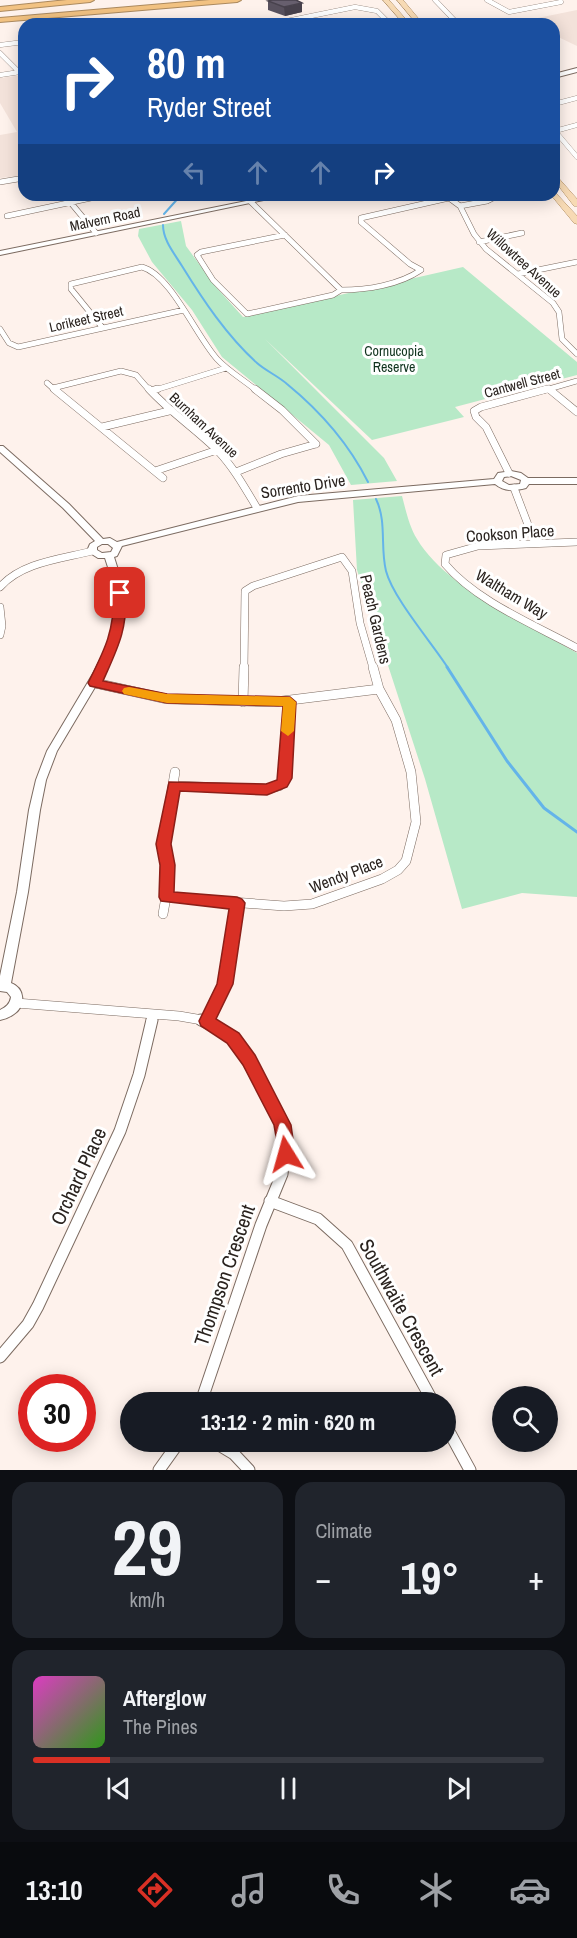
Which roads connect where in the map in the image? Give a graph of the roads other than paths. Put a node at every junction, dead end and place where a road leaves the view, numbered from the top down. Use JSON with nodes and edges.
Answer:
{"nodes":[{"id":1,"x":53,"y":0,"type":"edge"},
{"id":2,"x":90,"y":0,"type":"edge"},
{"id":3,"x":175,"y":0,"type":"edge"},
{"id":4,"x":237,"y":0,"type":"edge"},
{"id":5,"x":386,"y":0,"type":"edge"},
{"id":6,"x":400,"y":0,"type":"edge"},
{"id":7,"x":435,"y":0,"type":"edge"},
{"id":8,"x":487,"y":0,"type":"edge"},
{"id":9,"x":555,"y":0,"type":"edge"},
{"id":10,"x":0,"y":7,"type":"edge"},
{"id":11,"x":356,"y":7,"type":"joint"},
{"id":12,"x":302,"y":18,"type":"edge"},
{"id":13,"x":384,"y":18,"type":"edge"},
{"id":14,"x":402,"y":18,"type":"edge"},
{"id":15,"x":415,"y":18,"type":"edge"},
{"id":16,"x":452,"y":18,"type":"edge"},
{"id":17,"x":0,"y":19,"type":"edge"},
{"id":18,"x":18,"y":43,"type":"edge"},
{"id":19,"x":0,"y":45,"type":"edge"},
{"id":20,"x":0,"y":53,"type":"edge"},
{"id":21,"x":18,"y":68,"type":"edge"},
{"id":22,"x":577,"y":70,"type":"edge"},
{"id":23,"x":18,"y":72,"type":"edge"},
{"id":24,"x":560,"y":74,"type":"edge"},
{"id":25,"x":0,"y":75,"type":"edge"},
{"id":26,"x":577,"y":98,"type":"edge"},
{"id":27,"x":560,"y":102,"type":"edge"},
{"id":28,"x":577,"y":125,"type":"edge"},
{"id":29,"x":560,"y":130,"type":"edge"},
{"id":30,"x":560,"y":137,"type":"edge"},
{"id":31,"x":577,"y":157,"type":"edge"},
{"id":32,"x":18,"y":179,"type":"edge"},
{"id":33,"x":0,"y":182,"type":"edge"},
{"id":34,"x":560,"y":183,"type":"edge"},
{"id":35,"x":560,"y":200,"type":"edge"},
{"id":36,"x":79,"y":201,"type":"edge"},
{"id":37,"x":256,"y":201,"type":"edge"},
{"id":38,"x":426,"y":201,"type":"edge"},
{"id":39,"x":454,"y":201,"type":"edge"},
{"id":40,"x":487,"y":201,"type":"edge"},
{"id":41,"x":251,"y":202,"type":"junction"},
{"id":42,"x":70,"y":203,"type":"junction"},
{"id":43,"x":577,"y":204,"type":"edge"},
{"id":44,"x":460,"y":206,"type":"junction"},
{"id":45,"x":7,"y":216,"type":"dead end"},
{"id":46,"x":577,"y":220,"type":"edge"},
{"id":47,"x":96,"y":233,"type":"junction"},
{"id":48,"x":522,"y":233,"type":"dead end"},
{"id":49,"x":285,"y":235,"type":"junction"},
{"id":50,"x":479,"y":242,"type":"junction"},
{"id":51,"x":0,"y":253,"type":"edge"},
{"id":52,"x":577,"y":262,"type":"edge"},
{"id":53,"x":518,"y":274,"type":"junction"},
{"id":54,"x":341,"y":290,"type":"junction"},
{"id":55,"x":184,"y":310,"type":"junction"},
{"id":56,"x":102,"y":327,"type":"junction"},
{"id":57,"x":0,"y":329,"type":"edge"},
{"id":58,"x":577,"y":354,"type":"edge"},
{"id":59,"x":226,"y":368,"type":"junction"},
{"id":60,"x":577,"y":381,"type":"edge"},
{"id":61,"x":549,"y":389,"type":"junction"},
{"id":62,"x":152,"y":391,"type":"junction"},
{"id":63,"x":169,"y":411,"type":"junction"},
{"id":64,"x":577,"y":412,"type":"edge"},
{"id":65,"x":102,"y":427,"type":"junction"},
{"id":66,"x":0,"y":448,"type":"edge"},
{"id":67,"x":217,"y":450,"type":"junction"},
{"id":68,"x":155,"y":471,"type":"junction"},
{"id":69,"x":236,"y":472,"type":"junction"},
{"id":70,"x":509,"y":473,"type":"junction"},
{"id":71,"x":163,"y":478,"type":"dead end"},
{"id":72,"x":497,"y":481,"type":"junction"},
{"id":73,"x":526,"y":481,"type":"junction"},
{"id":74,"x":577,"y":481,"type":"edge"},
{"id":75,"x":514,"y":488,"type":"junction"},
{"id":76,"x":257,"y":508,"type":"junction"},
{"id":77,"x":101,"y":542,"type":"junction"},
{"id":78,"x":577,"y":542,"type":"edge"},
{"id":79,"x":535,"y":543,"type":"junction"},
{"id":80,"x":117,"y":545,"type":"junction"},
{"id":81,"x":92,"y":551,"type":"junction"},
{"id":82,"x":446,"y":555,"type":"joint"},
{"id":83,"x":109,"y":556,"type":"junction"},
{"id":84,"x":3,"y":576,"type":"edge"},
{"id":85,"x":0,"y":587,"type":"edge"},
{"id":86,"x":0,"y":607,"type":"edge"},
{"id":87,"x":0,"y":635,"type":"edge"},
{"id":88,"x":577,"y":648,"type":"edge"},
{"id":89,"x":95,"y":683,"type":"junction"},
{"id":90,"x":379,"y":689,"type":"junction"},
{"id":91,"x":243,"y":702,"type":"junction"},
{"id":92,"x":290,"y":702,"type":"junction"},
{"id":93,"x":175,"y":772,"type":"dead end"},
{"id":94,"x":174,"y":786,"type":"junction"},
{"id":95,"x":406,"y":861,"type":"joint"},
{"id":96,"x":166,"y":897,"type":"junction"},
{"id":97,"x":237,"y":903,"type":"junction"},
{"id":98,"x":163,"y":914,"type":"dead end"},
{"id":99,"x":2,"y":986,"type":"edge"},
{"id":100,"x":16,"y":1003,"type":"junction"},
{"id":101,"x":153,"y":1014,"type":"junction"},
{"id":102,"x":0,"y":1015,"type":"edge"},
{"id":103,"x":207,"y":1021,"type":"junction"},
{"id":104,"x":270,"y":1201,"type":"junction"},
{"id":105,"x":0,"y":1357,"type":"edge"},
{"id":106,"x":204,"y":1392,"type":"edge"},
{"id":107,"x":428,"y":1392,"type":"edge"},
{"id":108,"x":456,"y":1444,"type":"edge"},
{"id":109,"x":172,"y":1452,"type":"edge"},
{"id":110,"x":231,"y":1452,"type":"edge"},
{"id":111,"x":159,"y":1470,"type":"edge"},
{"id":112,"x":249,"y":1470,"type":"edge"},
{"id":113,"x":470,"y":1470,"type":"edge"}],
"edges":[{"from":1,"to":10,"type":"highway"},
{"from":2,"to":10,"type":"highway"},
{"from":3,"to":17,"type":"highway"},
{"from":4,"to":17,"type":"highway"},
{"from":5,"to":14,"type":"main road"},
{"from":6,"to":15,"type":"main road"},
{"from":7,"to":16,"type":"street"},
{"from":8,"to":9,"type":"street"},
{"from":11,"to":12,"type":"street"},
{"from":11,"to":13,"type":"street"},
{"from":18,"to":19,"type":"street"},
{"from":20,"to":21,"type":"street"},
{"from":22,"to":24,"type":"street"},
{"from":23,"to":25,"type":"street"},
{"from":26,"to":27,"type":"street"},
{"from":28,"to":29,"type":"street"},
{"from":30,"to":31,"type":"street"},
{"from":32,"to":33,"type":"street"},
{"from":34,"to":43,"type":"main road"},
{"from":35,"to":46,"type":"main road"},
{"from":36,"to":42,"type":"street"},
{"from":37,"to":41,"type":"street","name":"Malvern Road"},
{"from":38,"to":54,"type":"street"},
{"from":39,"to":44,"type":"street","name":"Willowtree Avenue"},
{"from":40,"to":44,"type":"street"},
{"from":41,"to":47,"type":"street","name":"Malvern Road"},
{"from":41,"to":49,"type":"street"},
{"from":42,"to":45,"type":"street"},
{"from":42,"to":47,"type":"street"},
{"from":44,"to":50,"type":"street","name":"Willowtree Avenue"},
{"from":47,"to":51,"type":"street","name":"Malvern Road"},
{"from":48,"to":50,"type":"street"},
{"from":49,"to":54,"type":"street"},
{"from":49,"to":54,"type":"street"},
{"from":50,"to":53,"type":"street","name":"Willowtree Avenue"},
{"from":52,"to":53,"type":"street"},
{"from":53,"to":58,"type":"street","name":"Willowtree Avenue"},
{"from":55,"to":56,"type":"street","name":"Lorikeet Street"},
{"from":55,"to":56,"type":"street"},
{"from":55,"to":59,"type":"street"},
{"from":56,"to":57,"type":"street","name":"Lorikeet Street"},
{"from":59,"to":62,"type":"street"},
{"from":59,"to":69,"type":"street"},
{"from":60,"to":61,"type":"street","name":"Cantwell Street"},
{"from":61,"to":64,"type":"street"},
{"from":61,"to":70,"type":"street","name":"Cantwell Street"},
{"from":62,"to":63,"type":"street","name":"Burnham Avenue"},
{"from":62,"to":65,"type":"street","name":"Burnham Avenue"},
{"from":63,"to":65,"type":"street"},
{"from":63,"to":67,"type":"street","name":"Burnham Avenue"},
{"from":65,"to":68,"type":"street"},
{"from":66,"to":77,"type":"street"},
{"from":67,"to":68,"type":"street"},
{"from":67,"to":69,"type":"street","name":"Burnham Avenue"},
{"from":68,"to":71,"type":"street"},
{"from":69,"to":76,"type":"street","name":"Burnham Avenue"},
{"from":70,"to":72,"type":"street"},
{"from":70,"to":73,"type":"street"},
{"from":72,"to":75,"type":"street"},
{"from":72,"to":76,"type":"street","name":"Sorrento Drive"},
{"from":73,"to":74,"type":"street"},
{"from":73,"to":75,"type":"street"},
{"from":75,"to":79,"type":"street"},
{"from":76,"to":80,"type":"street","name":"Sorrento Drive"},
{"from":77,"to":80,"type":"street"},
{"from":77,"to":81,"type":"street"},
{"from":78,"to":79,"type":"street","name":"Cookson Place"},
{"from":79,"to":82,"type":"street","name":"Cookson Place"},
{"from":80,"to":83,"type":"street"},
{"from":81,"to":83,"type":"street"},
{"from":81,"to":84,"type":"street"},
{"from":82,"to":88,"type":"street","name":"Waltham Way"},
{"from":83,"to":89,"type":"street"},
{"from":84,"to":85,"type":"street"},
{"from":86,"to":87,"type":"street"},
{"from":89,"to":91,"type":"street"},
{"from":89,"to":99,"type":"street"},
{"from":90,"to":91,"type":"street","name":"Peach Gardens"},
{"from":90,"to":92,"type":"street"},
{"from":90,"to":95,"type":"street","name":"Peach Gardens"},
{"from":91,"to":92,"type":"street"},
{"from":92,"to":94,"type":"street"},
{"from":93,"to":94,"type":"street"},
{"from":94,"to":96,"type":"street"},
{"from":95,"to":97,"type":"street","name":"Wendy Place"},
{"from":96,"to":97,"type":"street","name":"Wendy Place"},
{"from":96,"to":98,"type":"street"},
{"from":97,"to":103,"type":"street"},
{"from":99,"to":100,"type":"street"},
{"from":100,"to":101,"type":"street","name":"Thompson Crescent"},
{"from":100,"to":102,"type":"street"},
{"from":101,"to":103,"type":"street","name":"Thompson Crescent"},
{"from":101,"to":105,"type":"street","name":"Orchard Place"},
{"from":103,"to":104,"type":"street","name":"Thompson Crescent"},
{"from":104,"to":106,"type":"street","name":"Thompson Crescent"},
{"from":104,"to":107,"type":"street","name":"Southwaite Crescent"},
{"from":108,"to":113,"type":"street"},
{"from":109,"to":111,"type":"street"},
{"from":110,"to":112,"type":"street"}]}
